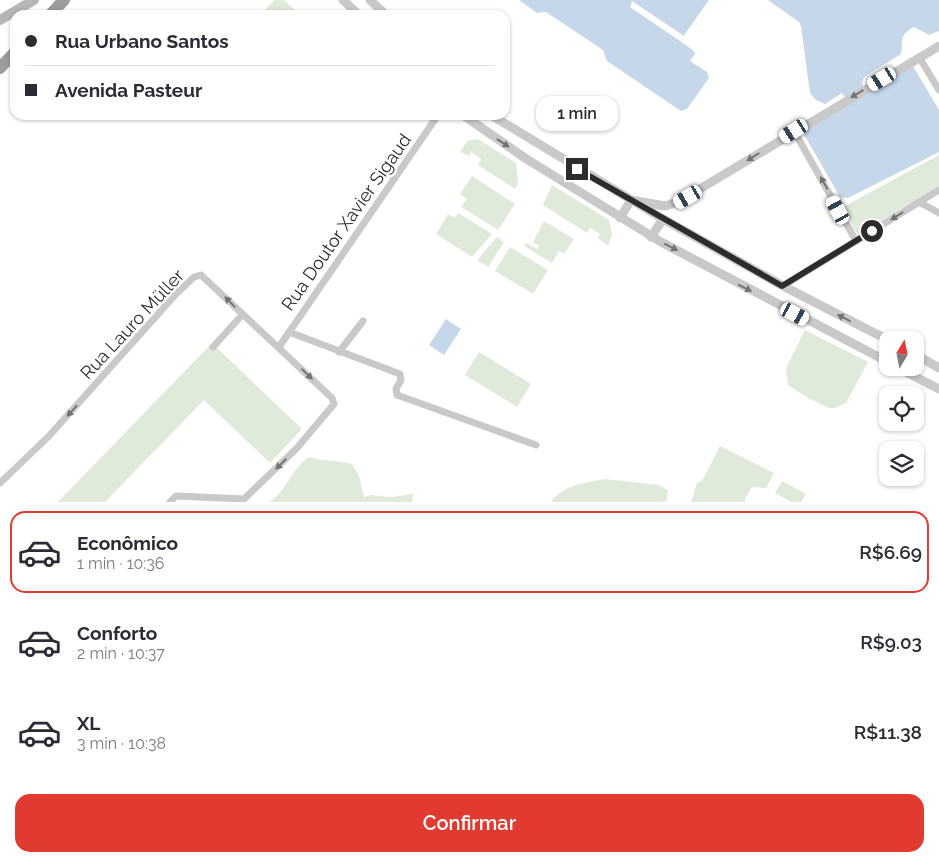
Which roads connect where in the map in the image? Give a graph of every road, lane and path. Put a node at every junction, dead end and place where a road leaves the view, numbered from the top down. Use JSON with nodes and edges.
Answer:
{"nodes":[{"id":1,"x":34,"y":0,"type":"edge"},
{"id":2,"x":64,"y":0,"type":"edge"},
{"id":3,"x":343,"y":0,"type":"edge"},
{"id":4,"x":370,"y":0,"type":"edge"},
{"id":5,"x":17,"y":10,"type":"edge"},
{"id":6,"x":55,"y":10,"type":"edge"},
{"id":7,"x":354,"y":10,"type":"edge"},
{"id":8,"x":381,"y":10,"type":"edge"},
{"id":9,"x":939,"y":46,"type":"edge"},
{"id":10,"x":10,"y":57,"type":"edge"},
{"id":11,"x":916,"y":58,"type":"junction"},
{"id":12,"x":1,"y":66,"type":"edge"},
{"id":13,"x":939,"y":90,"type":"edge"},
{"id":14,"x":435,"y":120,"type":"edge"},
{"id":15,"x":471,"y":120,"type":"edge"},
{"id":16,"x":499,"y":120,"type":"edge"},
{"id":17,"x":797,"y":129,"type":"junction"},
{"id":18,"x":939,"y":190,"type":"edge"},
{"id":19,"x":631,"y":200,"type":"junction"},
{"id":20,"x":919,"y":202,"type":"junction"},
{"id":21,"x":939,"y":213,"type":"edge"},
{"id":22,"x":620,"y":218,"type":"junction"},
{"id":23,"x":663,"y":219,"type":"junction"},
{"id":24,"x":651,"y":237,"type":"junction"},
{"id":25,"x":856,"y":241,"type":"junction"},
{"id":26,"x":782,"y":286,"type":"junction"},
{"id":27,"x":242,"y":315,"type":"junction"},
{"id":28,"x":363,"y":321,"type":"dead end"},
{"id":29,"x":289,"y":332,"type":"junction"},
{"id":30,"x":879,"y":335,"type":"edge"},
{"id":31,"x":213,"y":347,"type":"dead end"},
{"id":32,"x":279,"y":347,"type":"junction"},
{"id":33,"x":339,"y":352,"type":"junction"},
{"id":34,"x":879,"y":357,"type":"edge"},
{"id":35,"x":924,"y":359,"type":"edge"},
{"id":36,"x":939,"y":368,"type":"edge"},
{"id":37,"x":914,"y":376,"type":"edge"},
{"id":38,"x":939,"y":389,"type":"edge"},
{"id":39,"x":536,"y":445,"type":"dead end"},
{"id":40,"x":0,"y":483,"type":"edge"},
{"id":41,"x":170,"y":502,"type":"edge"}],
"edges":[{"from":1,"to":5,"type":"main road"},
{"from":2,"to":6,"type":"highway"},
{"from":3,"to":7,"type":"street"},
{"from":4,"to":8,"type":"street"},
{"from":9,"to":11,"type":"street"},
{"from":10,"to":12,"type":"highway"},
{"from":11,"to":13,"type":"street"},
{"from":11,"to":17,"type":"street","one_way":true},
{"from":14,"to":29,"type":"street","name":"Rua Doutor Xavier Sigaud"},
{"from":15,"to":22,"type":"street","one_way":true},
{"from":16,"to":19,"type":"street"},
{"from":17,"to":19,"type":"street","one_way":true},
{"from":25,"to":17,"type":"street","one_way":true},
{"from":18,"to":20,"type":"street"},
{"from":19,"to":22,"type":"street"},
{"from":19,"to":23,"type":"street"},
{"from":20,"to":21,"type":"street"},
{"from":20,"to":25,"type":"street","one_way":true},
{"from":22,"to":24,"type":"street"},
{"from":23,"to":24,"type":"street"},
{"from":23,"to":26,"type":"street"},
{"from":24,"to":34,"type":"street","one_way":true},
{"from":25,"to":26,"type":"street"},
{"from":30,"to":26,"type":"street","one_way":true},
{"from":27,"to":31,"type":"street"},
{"from":27,"to":32,"type":"street","name":"Rua Lauro Müller"},
{"from":27,"to":40,"type":"street","name":"Rua Lauro Müller","one_way":true},
{"from":28,"to":33,"type":"street"},
{"from":29,"to":32,"type":"street","name":"Rua Doutor Xavier Sigaud"},
{"from":29,"to":33,"type":"street"},
{"from":32,"to":41,"type":"street","name":"Rua Lauro Müller","one_way":true},
{"from":33,"to":39,"type":"street"},
{"from":35,"to":36,"type":"street"},
{"from":37,"to":38,"type":"street"}]}
